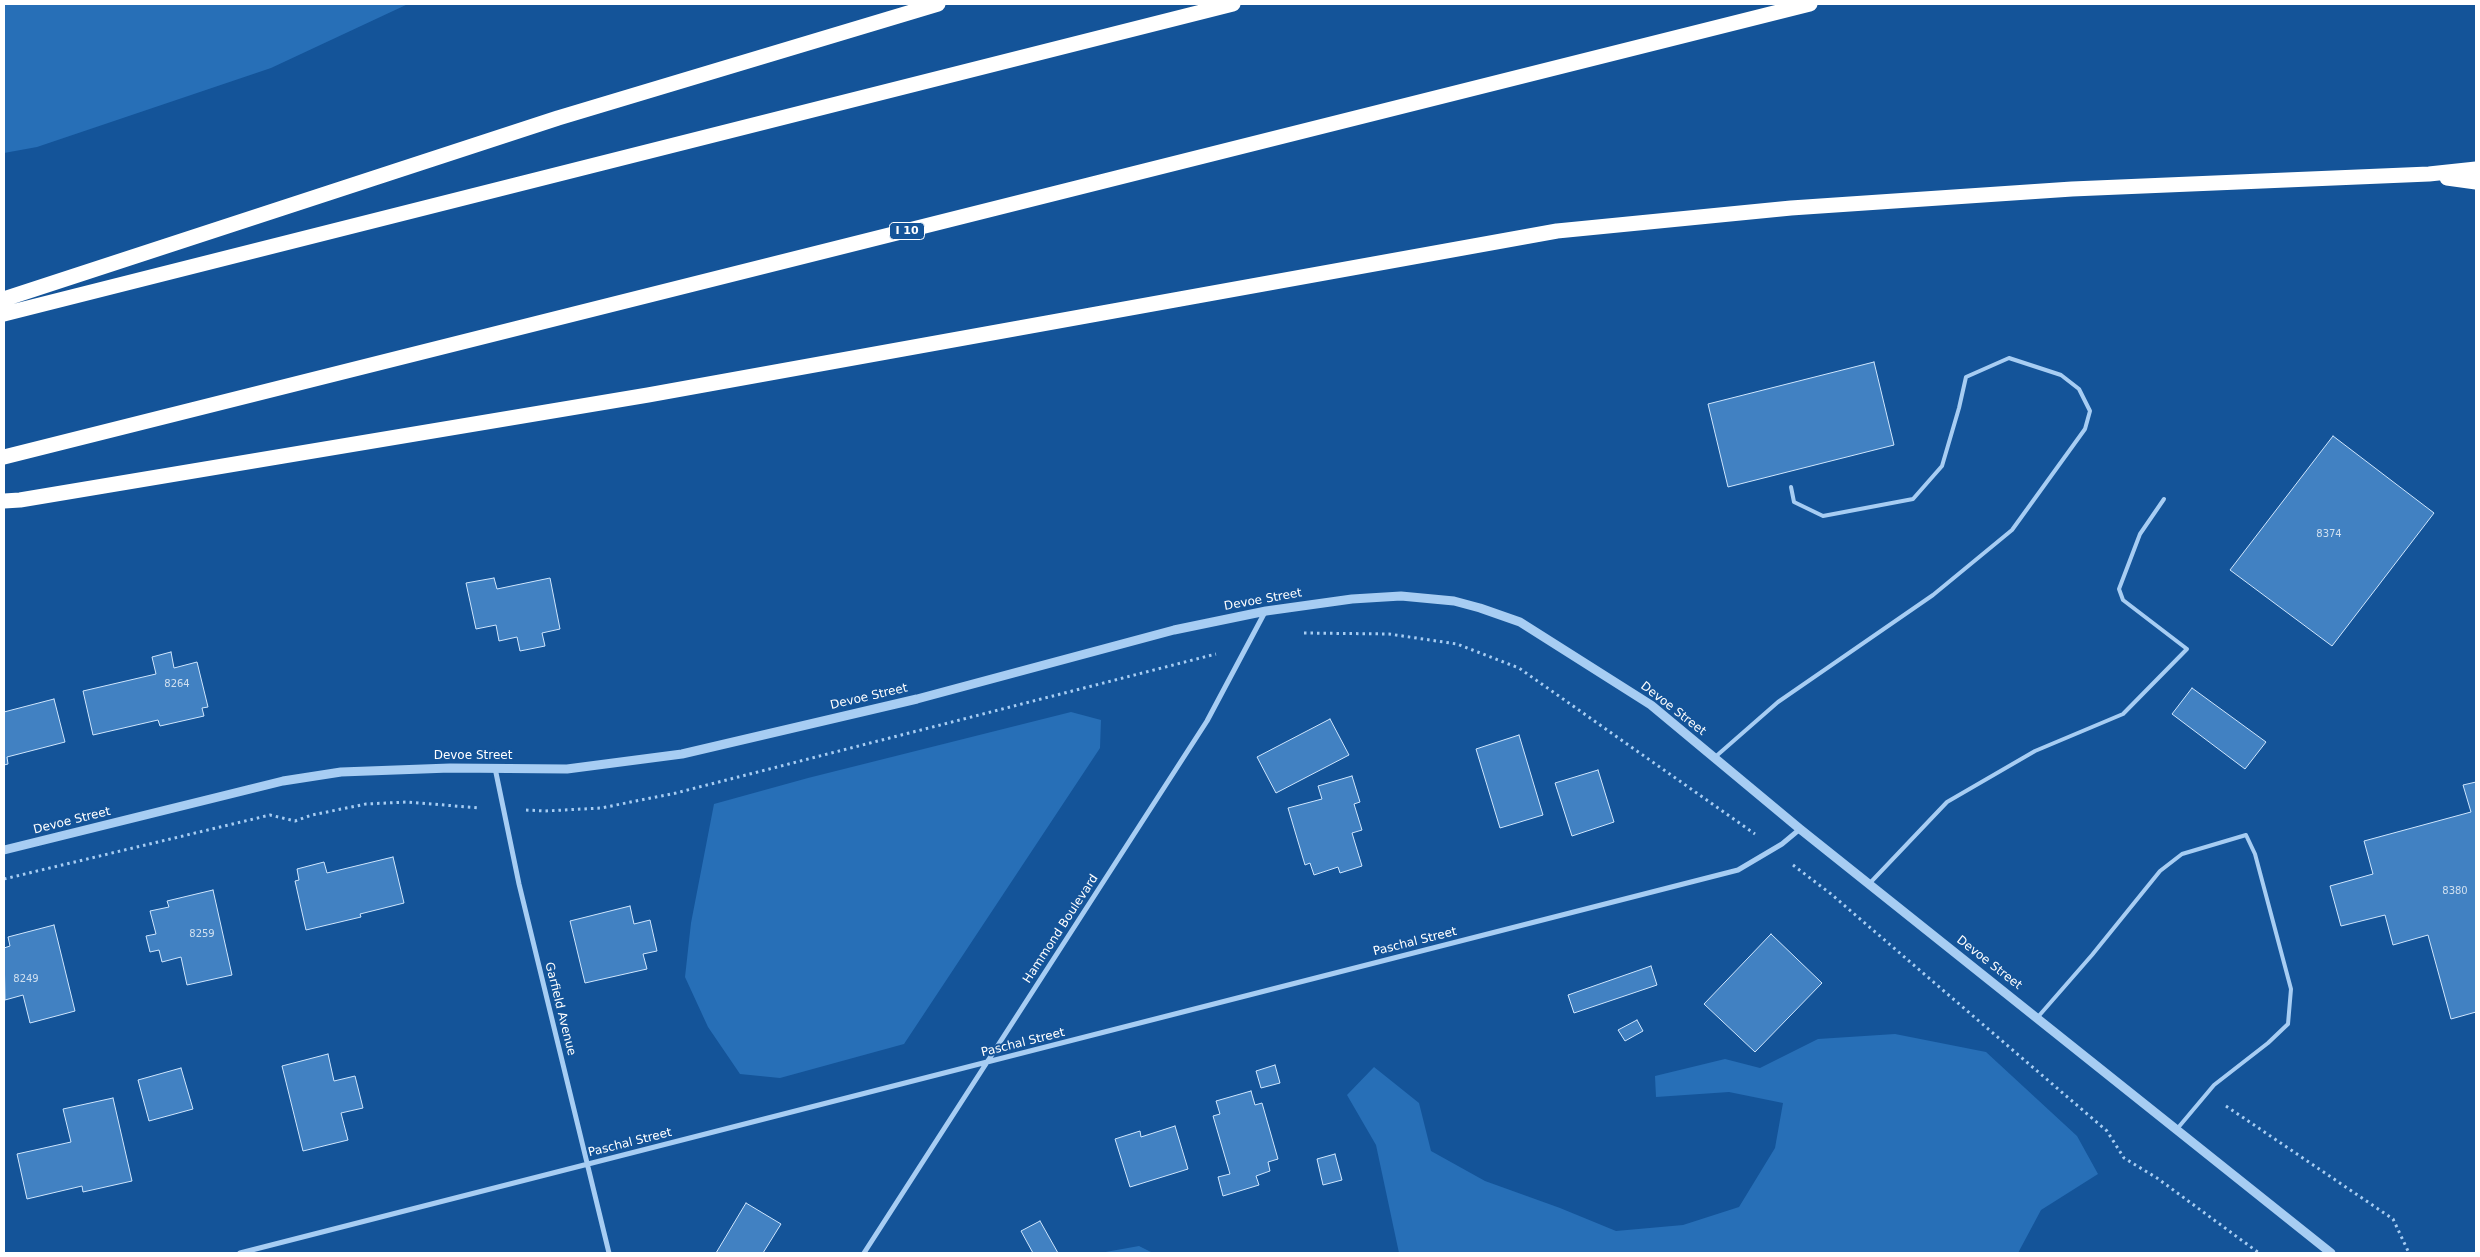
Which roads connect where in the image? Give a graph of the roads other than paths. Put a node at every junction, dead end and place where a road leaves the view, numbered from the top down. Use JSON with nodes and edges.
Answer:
{"nodes":[{"id":1,"x":938,"y":4,"type":"edge"},
{"id":2,"x":1233,"y":4,"type":"edge"},
{"id":3,"x":1810,"y":4,"type":"edge"},
{"id":4,"x":2476,"y":168,"type":"edge"},
{"id":5,"x":2428,"y":174,"type":"junction"},
{"id":6,"x":2476,"y":182,"type":"edge"},
{"id":7,"x":4,"y":299,"type":"edge"},
{"id":8,"x":4,"y":314,"type":"edge"},
{"id":9,"x":4,"y":457,"type":"edge"},
{"id":10,"x":1791,"y":487,"type":"dead end"},
{"id":11,"x":2164,"y":499,"type":"dead end"},
{"id":12,"x":4,"y":501,"type":"edge"},
{"id":13,"x":1266,"y":611,"type":"junction"},
{"id":14,"x":1714,"y":758,"type":"junction"},
{"id":15,"x":496,"y":768,"type":"junction"},
{"id":16,"x":1800,"y":829,"type":"junction"},
{"id":17,"x":4,"y":850,"type":"edge"},
{"id":18,"x":1869,"y":884,"type":"junction"},
{"id":19,"x":2037,"y":1018,"type":"junction"},
{"id":20,"x":986,"y":1062,"type":"junction"},
{"id":21,"x":2176,"y":1130,"type":"junction"},
{"id":22,"x":587,"y":1164,"type":"junction"},
{"id":23,"x":240,"y":1253,"type":"edge"},
{"id":24,"x":608,"y":1253,"type":"edge"},
{"id":25,"x":864,"y":1253,"type":"edge"},
{"id":26,"x":2331,"y":1253,"type":"edge"}],
"edges":[{"from":1,"to":7,"type":"highway"},
{"from":2,"to":8,"type":"highway"},
{"from":3,"to":9,"type":"highway","number":"I 10"},
{"from":4,"to":5,"type":"highway"},
{"from":5,"to":6,"type":"highway"},
{"from":5,"to":12,"type":"highway"},
{"from":10,"to":14,"type":"lane"},
{"from":11,"to":18,"type":"lane"},
{"from":13,"to":14,"type":"street","name":"Devoe Street"},
{"from":13,"to":15,"type":"street","name":"Devoe Street"},
{"from":13,"to":20,"type":"street","name":"Hammond Boulevard"},
{"from":14,"to":16,"type":"street","name":"Devoe Street"},
{"from":15,"to":17,"type":"street","name":"Devoe Street"},
{"from":15,"to":22,"type":"street","name":"Garfield Avenue"},
{"from":16,"to":18,"type":"street","name":"Devoe Street"},
{"from":16,"to":20,"type":"street","name":"Paschal Street"},
{"from":18,"to":19,"type":"street","name":"Devoe Street"},
{"from":19,"to":21,"type":"street","name":"Devoe Street"},
{"from":19,"to":21,"type":"lane"},
{"from":20,"to":22,"type":"street","name":"Paschal Street"},
{"from":20,"to":25,"type":"street","name":"Hammond Boulevard"},
{"from":21,"to":26,"type":"street","name":"Devoe Street"},
{"from":22,"to":23,"type":"street","name":"Paschal Street"},
{"from":22,"to":24,"type":"street","name":"Garfield Avenue"}]}
